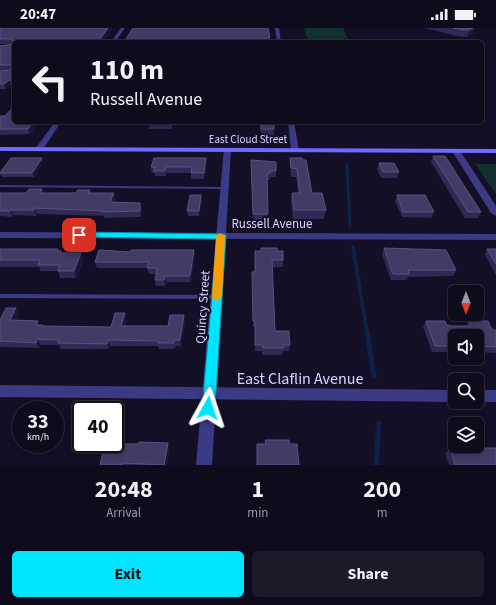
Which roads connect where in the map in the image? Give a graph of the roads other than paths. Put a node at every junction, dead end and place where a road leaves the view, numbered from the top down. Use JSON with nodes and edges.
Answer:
{"nodes":[{"id":1,"x":124,"y":28,"type":"edge"},
{"id":2,"x":277,"y":28,"type":"edge"},
{"id":3,"x":115,"y":40,"type":"edge"},
{"id":4,"x":279,"y":40,"type":"edge"},
{"id":5,"x":57,"y":124,"type":"edge"},
{"id":6,"x":291,"y":124,"type":"edge"},
{"id":7,"x":0,"y":149,"type":"edge"},
{"id":8,"x":40,"y":149,"type":"junction"},
{"id":9,"x":227,"y":150,"type":"junction"},
{"id":10,"x":295,"y":150,"type":"junction"},
{"id":11,"x":456,"y":151,"type":"junction"},
{"id":12,"x":496,"y":151,"type":"edge"},
{"id":13,"x":0,"y":186,"type":"edge"},
{"id":14,"x":224,"y":188,"type":"junction"},
{"id":15,"x":496,"y":213,"type":"edge"},
{"id":16,"x":0,"y":235,"type":"edge"},
{"id":17,"x":222,"y":236,"type":"junction"},
{"id":18,"x":496,"y":237,"type":"edge"},
{"id":19,"x":0,"y":296,"type":"edge"},
{"id":20,"x":217,"y":297,"type":"junction"},
{"id":21,"x":0,"y":391,"type":"edge"},
{"id":22,"x":209,"y":394,"type":"junction"},
{"id":23,"x":448,"y":396,"type":"edge"},
{"id":24,"x":484,"y":396,"type":"edge"},
{"id":25,"x":496,"y":396,"type":"edge"},
{"id":26,"x":204,"y":465,"type":"edge"}],
"edges":[{"from":1,"to":3,"type":"street"},
{"from":2,"to":4,"type":"street"},
{"from":5,"to":8,"type":"street"},
{"from":6,"to":10,"type":"street"},
{"from":7,"to":8,"type":"main road","name":"East Cloud Street"},
{"from":8,"to":9,"type":"main road","name":"East Cloud Street"},
{"from":9,"to":10,"type":"main road","name":"East Cloud Street"},
{"from":9,"to":14,"type":"street","name":"Quincy Street"},
{"from":10,"to":11,"type":"main road","name":"East Cloud Street"},
{"from":11,"to":12,"type":"main road","name":"East Cloud Street"},
{"from":11,"to":15,"type":"street"},
{"from":13,"to":14,"type":"lane"},
{"from":14,"to":17,"type":"street","name":"Quincy Street"},
{"from":16,"to":17,"type":"street","name":"Russell Avenue"},
{"from":17,"to":18,"type":"street","name":"Russell Avenue"},
{"from":17,"to":20,"type":"street","name":"Quincy Street"},
{"from":19,"to":20,"type":"lane"},
{"from":20,"to":22,"type":"street","name":"Quincy Street"},
{"from":21,"to":22,"type":"street","name":"East Claflin Avenue"},
{"from":22,"to":23,"type":"street","name":"East Claflin Avenue"},
{"from":22,"to":26,"type":"street","name":"Quincy Street"},
{"from":24,"to":25,"type":"street"}]}
